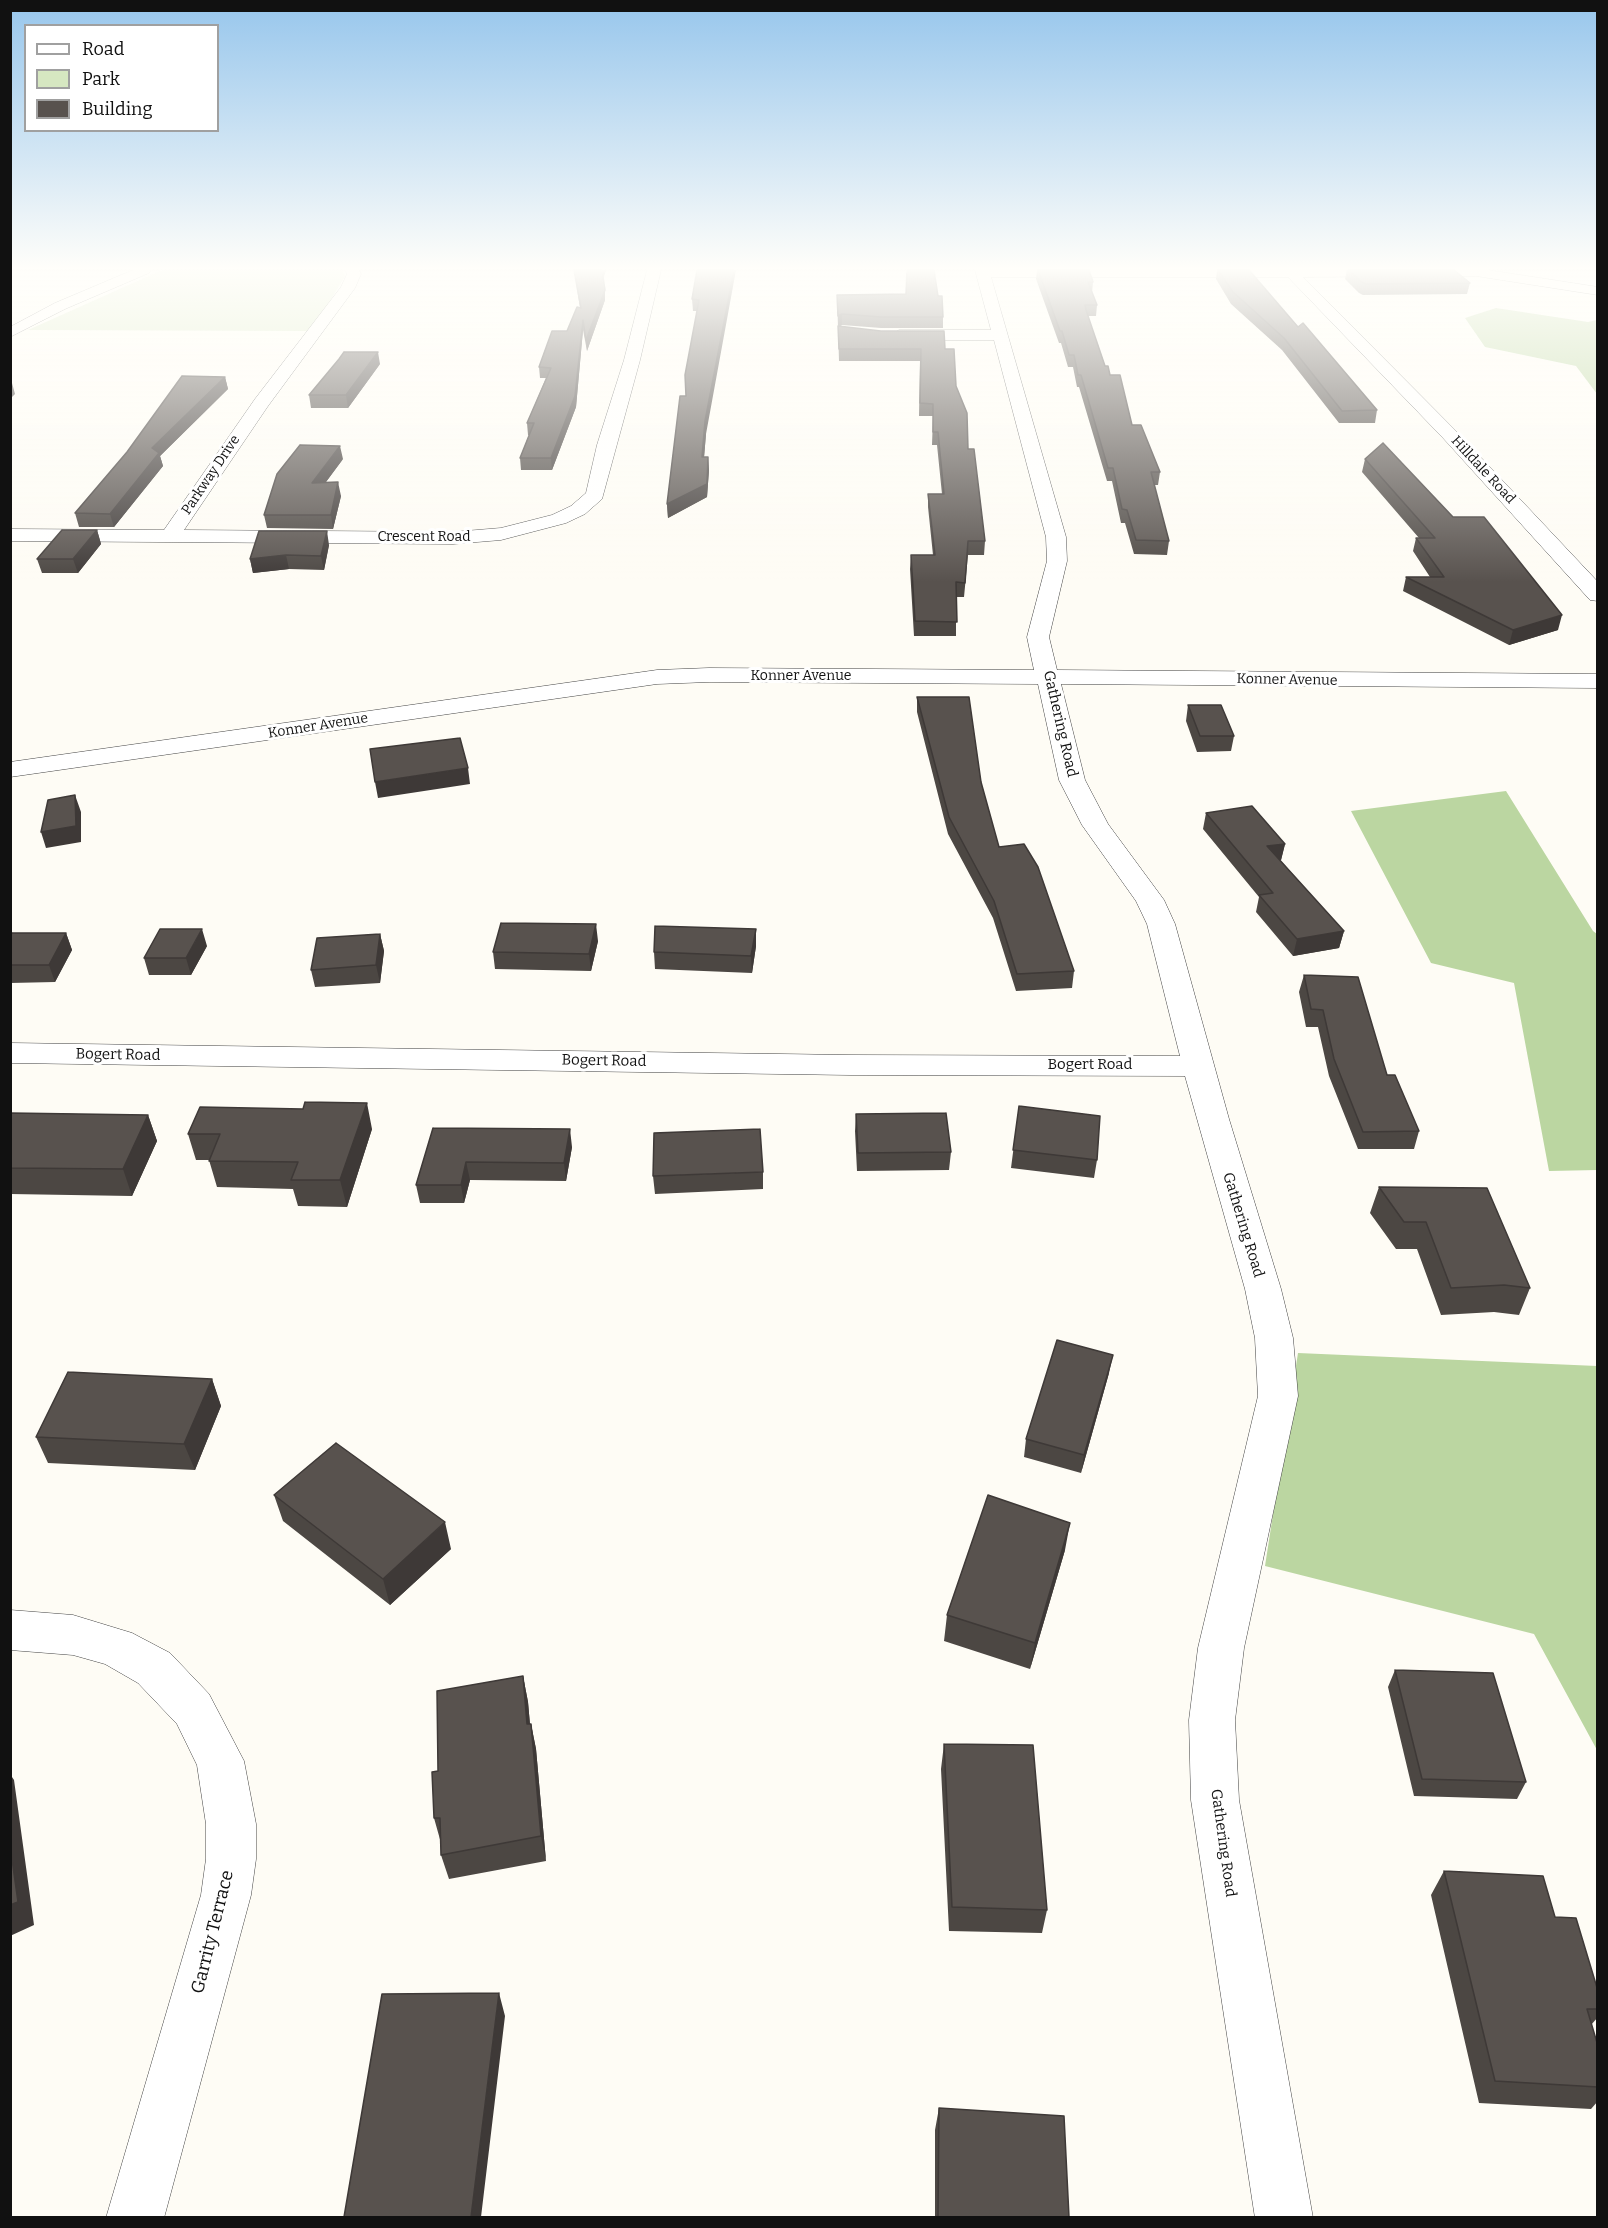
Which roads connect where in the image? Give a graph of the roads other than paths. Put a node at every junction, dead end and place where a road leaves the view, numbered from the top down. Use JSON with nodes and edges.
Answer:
{"nodes":[{"id":1,"x":284,"y":374,"type":"edge"},
{"id":2,"x":628,"y":374,"type":"edge"},
{"id":3,"x":1010,"y":374,"type":"edge"},
{"id":4,"x":1390,"y":374,"type":"edge"},
{"id":5,"x":171,"y":534,"type":"junction"},
{"id":6,"x":10,"y":535,"type":"edge"},
{"id":7,"x":1598,"y":595,"type":"edge"},
{"id":8,"x":1049,"y":677,"type":"junction"},
{"id":9,"x":1598,"y":681,"type":"edge"},
{"id":10,"x":10,"y":770,"type":"edge"},
{"id":11,"x":10,"y":1053,"type":"edge"},
{"id":12,"x":1198,"y":1066,"type":"junction"},
{"id":13,"x":10,"y":1630,"type":"edge"},
{"id":14,"x":135,"y":2217,"type":"edge"},
{"id":15,"x":1284,"y":2217,"type":"edge"}],
"edges":[{"from":1,"to":5,"type":"street","name":"Parkway Drive"},
{"from":2,"to":5,"type":"street","name":"Crescent Road"},
{"from":3,"to":8,"type":"street","name":"Gathering Road"},
{"from":4,"to":7,"type":"street","name":"Hilldale Road"},
{"from":5,"to":6,"type":"street","name":"Crescent Road"},
{"from":8,"to":9,"type":"street","name":"Konner Avenue"},
{"from":8,"to":10,"type":"street","name":"Konner Avenue"},
{"from":8,"to":12,"type":"street","name":"Gathering Road"},
{"from":11,"to":12,"type":"street","name":"Bogert Road"},
{"from":12,"to":15,"type":"street","name":"Gathering Road"},
{"from":13,"to":14,"type":"street","name":"Garrity Terrace"}]}
